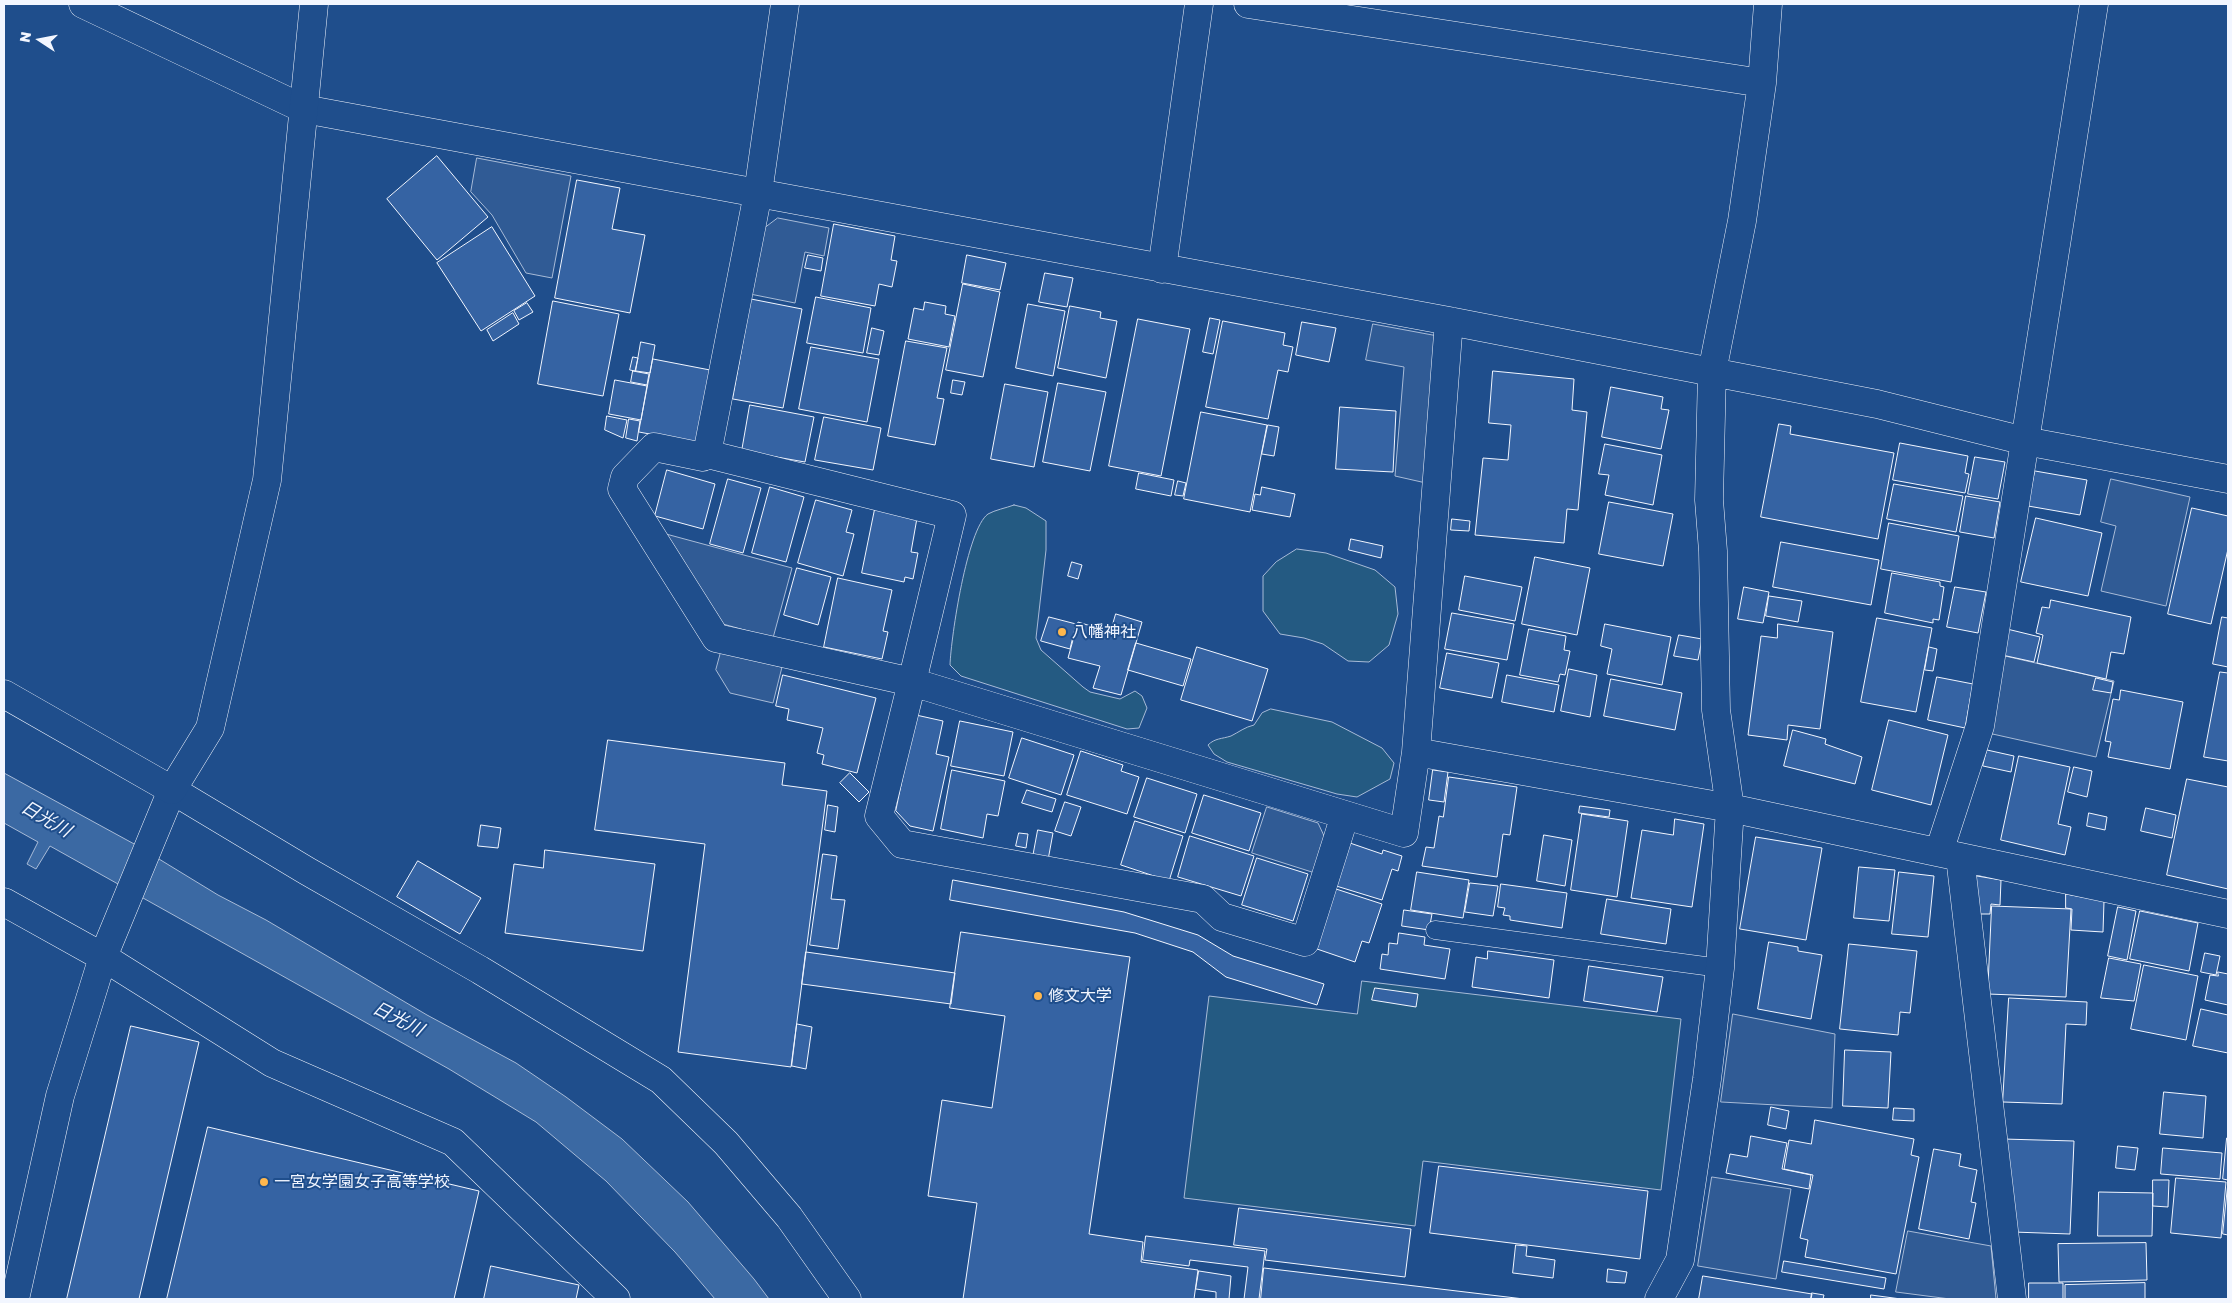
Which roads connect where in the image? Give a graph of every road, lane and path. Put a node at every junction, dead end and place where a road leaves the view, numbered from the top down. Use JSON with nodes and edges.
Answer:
{"nodes":[{"id":1,"x":83,"y":4,"type":"edge"},
{"id":2,"x":314,"y":4,"type":"edge"},
{"id":3,"x":786,"y":4,"type":"edge"},
{"id":4,"x":1199,"y":4,"type":"edge"},
{"id":5,"x":1248,"y":4,"type":"edge"},
{"id":6,"x":1768,"y":4,"type":"edge"},
{"id":7,"x":2094,"y":4,"type":"edge"},
{"id":8,"x":1762,"y":83,"type":"junction"},
{"id":9,"x":304,"y":109,"type":"junction"},
{"id":10,"x":758,"y":193,"type":"junction"},
{"id":11,"x":1162,"y":268,"type":"junction"},
{"id":12,"x":1449,"y":321,"type":"junction"},
{"id":13,"x":1712,"y":372,"type":"junction"},
{"id":14,"x":2025,"y":441,"type":"junction"},
{"id":15,"x":707,"y":454,"type":"junction"},
{"id":16,"x":2228,"y":479,"type":"edge"},
{"id":17,"x":912,"y":682,"type":"junction"},
{"id":18,"x":4,"y":694,"type":"edge"},
{"id":19,"x":1416,"y":752,"type":"junction"},
{"id":20,"x":168,"y":799,"type":"junction"},
{"id":21,"x":1730,"y":808,"type":"junction"},
{"id":22,"x":1345,"y":815,"type":"junction"},
{"id":23,"x":1949,"y":855,"type":"junction"},
{"id":24,"x":4,"y":902,"type":"edge"},
{"id":25,"x":2228,"y":914,"type":"edge"},
{"id":26,"x":1435,"y":930,"type":"dead end"},
{"id":27,"x":106,"y":951,"type":"junction"},
{"id":28,"x":1720,"y":968,"type":"junction"},
{"id":29,"x":15,"y":1299,"type":"edge"},
{"id":30,"x":616,"y":1299,"type":"edge"},
{"id":31,"x":846,"y":1299,"type":"edge"},
{"id":32,"x":1659,"y":1299,"type":"edge"},
{"id":33,"x":2012,"y":1299,"type":"edge"}],
"edges":[{"from":1,"to":9,"type":"street"},
{"from":2,"to":9,"type":"street"},
{"from":3,"to":10,"type":"street"},
{"from":4,"to":11,"type":"street"},
{"from":5,"to":8,"type":"street"},
{"from":6,"to":8,"type":"street"},
{"from":7,"to":14,"type":"street"},
{"from":8,"to":13,"type":"street"},
{"from":9,"to":10,"type":"street"},
{"from":9,"to":20,"type":"street"},
{"from":10,"to":11,"type":"street"},
{"from":10,"to":15,"type":"street"},
{"from":11,"to":12,"type":"street"},
{"from":12,"to":13,"type":"street"},
{"from":12,"to":19,"type":"street"},
{"from":13,"to":14,"type":"street"},
{"from":13,"to":21,"type":"street"},
{"from":14,"to":16,"type":"street"},
{"from":14,"to":23,"type":"street"},
{"from":15,"to":17,"type":"street"},
{"from":15,"to":17,"type":"street"},
{"from":17,"to":22,"type":"street"},
{"from":17,"to":22,"type":"street"},
{"from":18,"to":20,"type":"street"},
{"from":19,"to":21,"type":"street"},
{"from":19,"to":22,"type":"street"},
{"from":20,"to":27,"type":"street"},
{"from":20,"to":31,"type":"street"},
{"from":21,"to":23,"type":"street"},
{"from":21,"to":28,"type":"street"},
{"from":23,"to":25,"type":"street"},
{"from":23,"to":33,"type":"street"},
{"from":24,"to":27,"type":"street"},
{"from":26,"to":28,"type":"lane"},
{"from":27,"to":29,"type":"street"},
{"from":27,"to":30,"type":"street"},
{"from":28,"to":32,"type":"street"}]}
